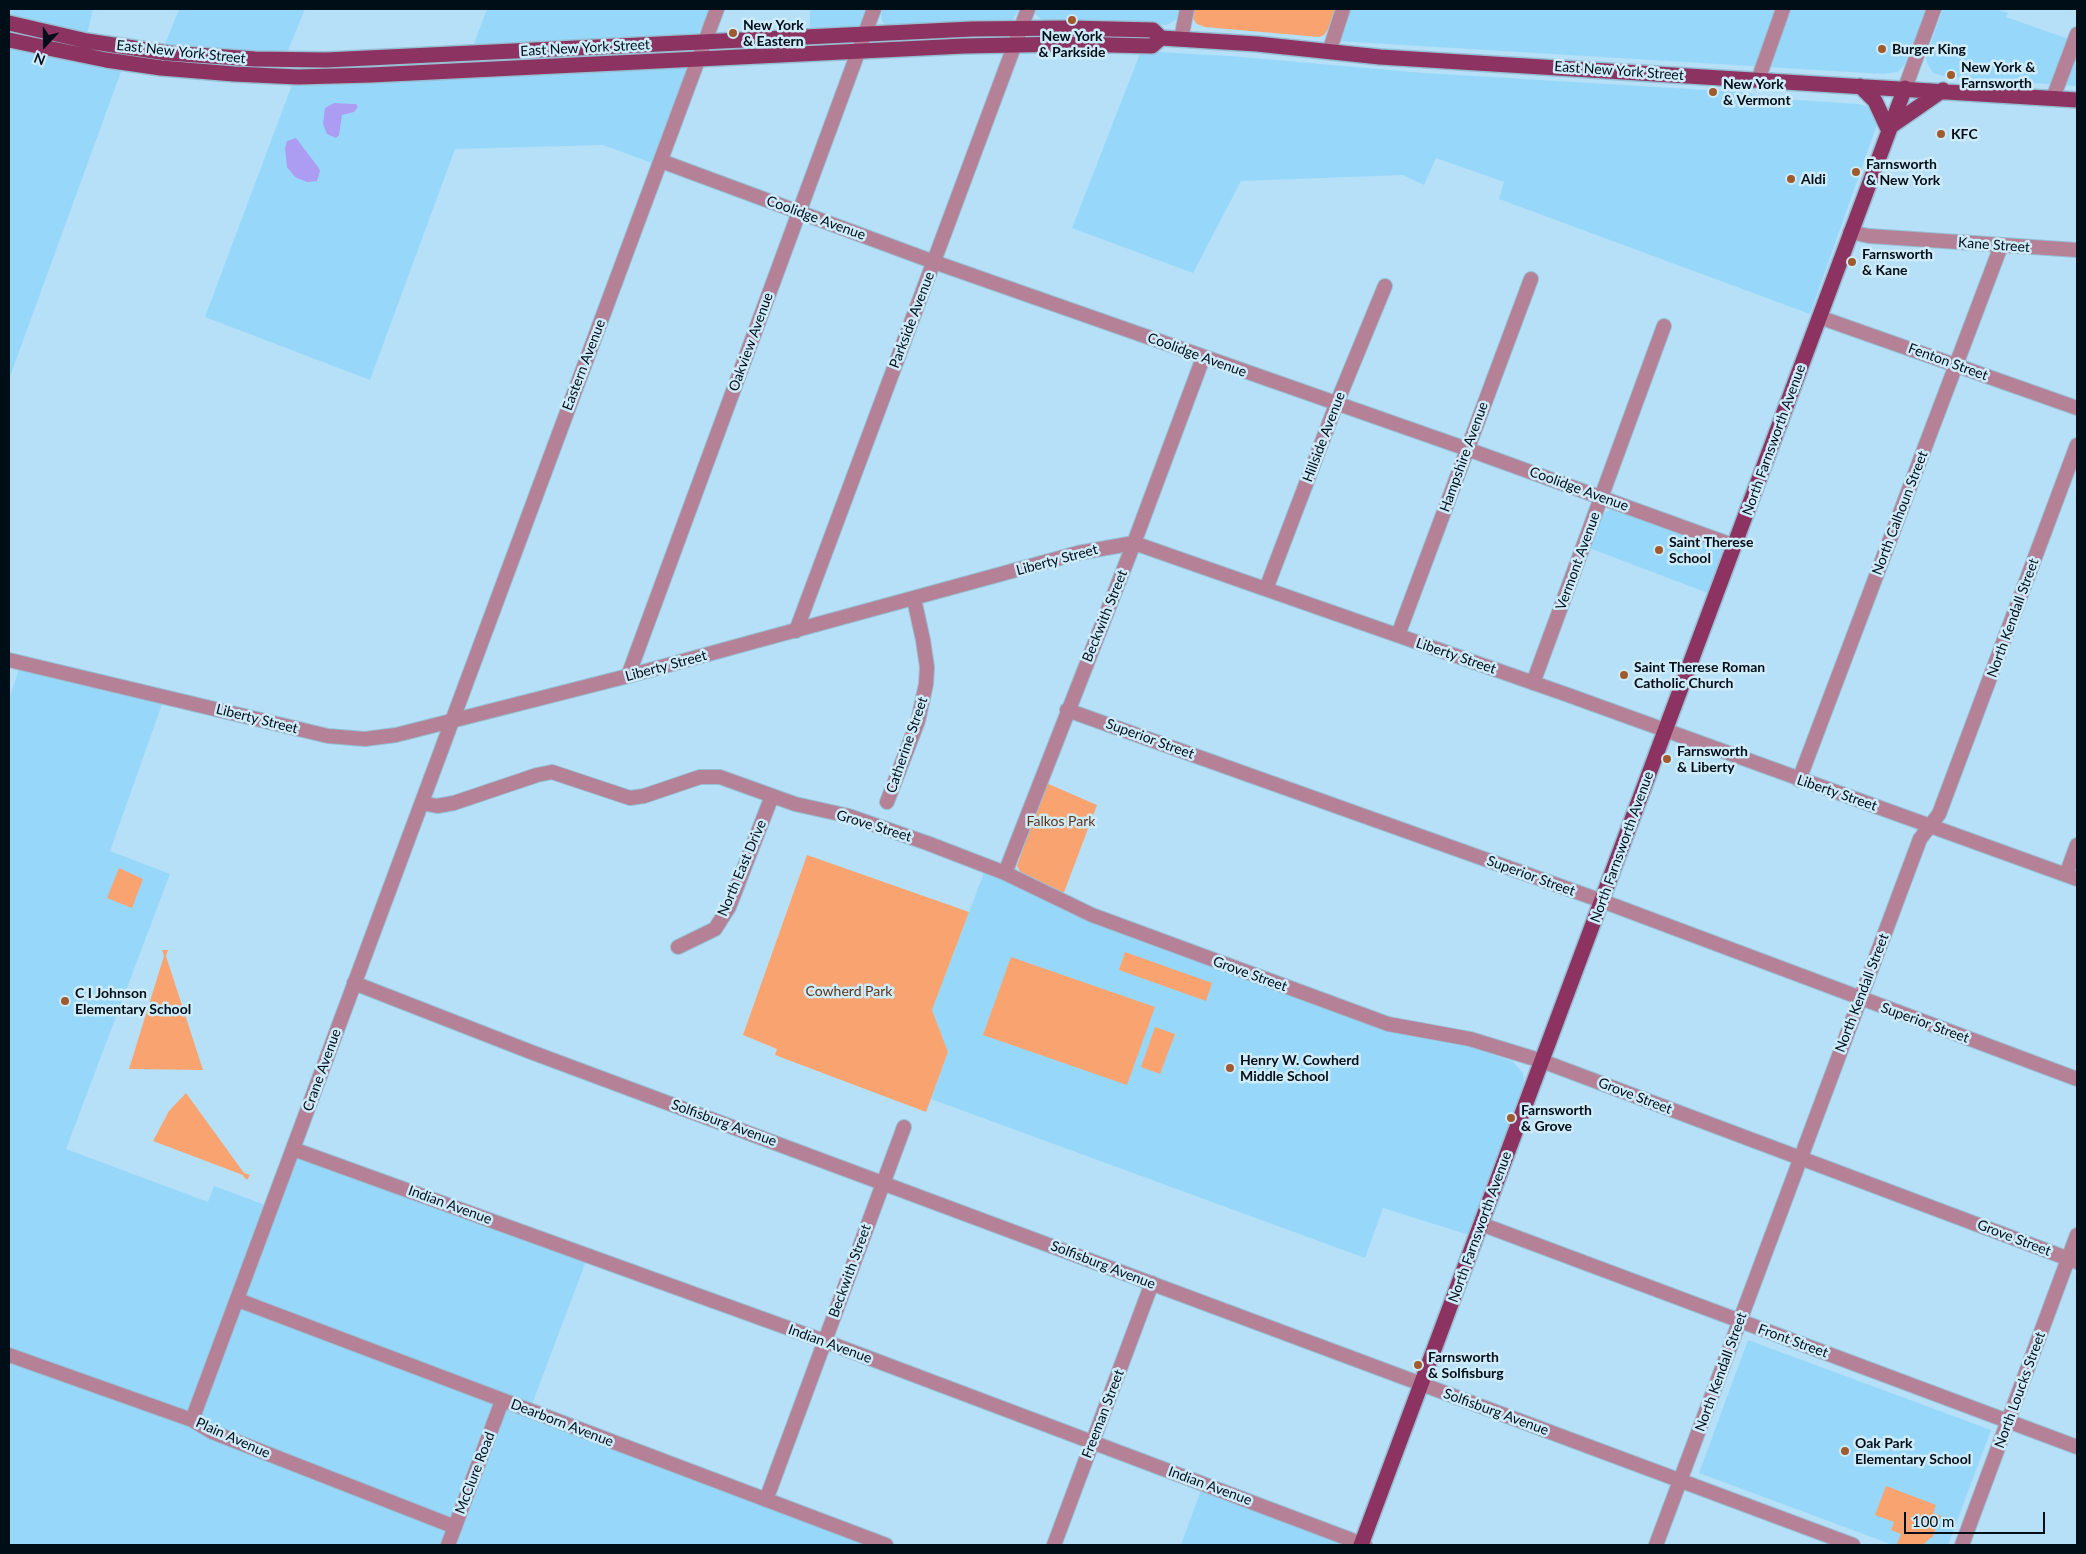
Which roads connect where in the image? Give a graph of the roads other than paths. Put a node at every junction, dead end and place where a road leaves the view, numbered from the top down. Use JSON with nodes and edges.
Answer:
{"nodes":[{"id":1,"x":717,"y":9,"type":"edge"},
{"id":2,"x":874,"y":9,"type":"edge"},
{"id":3,"x":1028,"y":9,"type":"edge"},
{"id":4,"x":1187,"y":9,"type":"edge"},
{"id":5,"x":1343,"y":9,"type":"edge"},
{"id":6,"x":1784,"y":9,"type":"edge"},
{"id":7,"x":1934,"y":9,"type":"edge"},
{"id":8,"x":9,"y":23,"type":"edge"},
{"id":9,"x":1021,"y":28,"type":"junction"},
{"id":10,"x":865,"y":34,"type":"junction"},
{"id":11,"x":2077,"y":34,"type":"edge"},
{"id":12,"x":1161,"y":38,"type":"junction"},
{"id":13,"x":1181,"y":39,"type":"junction"},
{"id":14,"x":9,"y":40,"type":"edge"},
{"id":15,"x":705,"y":42,"type":"junction"},
{"id":16,"x":1015,"y":44,"type":"junction"},
{"id":17,"x":859,"y":51,"type":"junction"},
{"id":18,"x":1329,"y":52,"type":"junction"},
{"id":19,"x":699,"y":59,"type":"junction"},
{"id":20,"x":1758,"y":80,"type":"junction"},
{"id":21,"x":1860,"y":86,"type":"junction"},
{"id":22,"x":1905,"y":88,"type":"junction"},
{"id":23,"x":1943,"y":90,"type":"junction"},
{"id":24,"x":2053,"y":98,"type":"junction"},
{"id":25,"x":2077,"y":100,"type":"edge"},
{"id":26,"x":1890,"y":128,"type":"junction"},
{"id":27,"x":661,"y":161,"type":"junction"},
{"id":28,"x":799,"y":211,"type":"junction"},
{"id":29,"x":1850,"y":232,"type":"junction"},
{"id":30,"x":2001,"y":246,"type":"junction"},
{"id":31,"x":2077,"y":250,"type":"edge"},
{"id":32,"x":934,"y":262,"type":"junction"},
{"id":33,"x":1531,"y":279,"type":"dead end"},
{"id":34,"x":1385,"y":286,"type":"dead end"},
{"id":35,"x":1820,"y":317,"type":"junction"},
{"id":36,"x":1664,"y":326,"type":"dead end"},
{"id":37,"x":1203,"y":358,"type":"junction"},
{"id":38,"x":1956,"y":365,"type":"junction"},
{"id":39,"x":1336,"y":405,"type":"junction"},
{"id":40,"x":2077,"y":408,"type":"edge"},
{"id":41,"x":2077,"y":445,"type":"edge"},
{"id":42,"x":1467,"y":449,"type":"junction"},
{"id":43,"x":1602,"y":498,"type":"junction"},
{"id":44,"x":1134,"y":544,"type":"junction"},
{"id":45,"x":1735,"y":546,"type":"junction"},
{"id":46,"x":1266,"y":589,"type":"junction"},
{"id":47,"x":914,"y":599,"type":"junction"},
{"id":48,"x":796,"y":631,"type":"junction"},
{"id":49,"x":1398,"y":635,"type":"junction"},
{"id":50,"x":9,"y":660,"type":"edge"},
{"id":51,"x":628,"y":676,"type":"junction"},
{"id":52,"x":1533,"y":683,"type":"junction"},
{"id":53,"x":1067,"y":710,"type":"junction"},
{"id":54,"x":451,"y":721,"type":"junction"},
{"id":55,"x":1666,"y":730,"type":"junction"},
{"id":56,"x":1800,"y":780,"type":"junction"},
{"id":57,"x":772,"y":796,"type":"junction"},
{"id":58,"x":887,"y":802,"type":"dead end"},
{"id":59,"x":422,"y":803,"type":"junction"},
{"id":60,"x":1930,"y":826,"type":"junction"},
{"id":61,"x":2077,"y":846,"type":"edge"},
{"id":62,"x":1005,"y":872,"type":"junction"},
{"id":63,"x":2072,"y":877,"type":"edge"},
{"id":64,"x":1602,"y":902,"type":"junction"},
{"id":65,"x":678,"y":947,"type":"dead end"},
{"id":66,"x":354,"y":983,"type":"junction"},
{"id":67,"x":1860,"y":999,"type":"junction"},
{"id":68,"x":1542,"y":1061,"type":"junction"},
{"id":69,"x":2077,"y":1079,"type":"edge"},
{"id":70,"x":904,"y":1127,"type":"dead end"},
{"id":71,"x":294,"y":1149,"type":"junction"},
{"id":72,"x":1800,"y":1158,"type":"junction"},
{"id":73,"x":883,"y":1182,"type":"junction"},
{"id":74,"x":1481,"y":1224,"type":"junction"},
{"id":75,"x":2077,"y":1235,"type":"edge"},
{"id":76,"x":2073,"y":1260,"type":"edge"},
{"id":77,"x":1152,"y":1283,"type":"junction"},
{"id":78,"x":238,"y":1300,"type":"junction"},
{"id":79,"x":1739,"y":1321,"type":"junction"},
{"id":80,"x":824,"y":1341,"type":"junction"},
{"id":81,"x":9,"y":1355,"type":"edge"},
{"id":82,"x":1422,"y":1385,"type":"junction"},
{"id":83,"x":502,"y":1401,"type":"junction"},
{"id":84,"x":192,"y":1420,"type":"junction"},
{"id":85,"x":2008,"y":1421,"type":"junction"},
{"id":86,"x":1093,"y":1442,"type":"junction"},
{"id":87,"x":2077,"y":1447,"type":"edge"},
{"id":88,"x":1681,"y":1480,"type":"junction"},
{"id":89,"x":766,"y":1500,"type":"junction"},
{"id":90,"x":455,"y":1527,"type":"junction"},
{"id":91,"x":448,"y":1545,"type":"edge"},
{"id":92,"x":886,"y":1545,"type":"edge"},
{"id":93,"x":1054,"y":1545,"type":"edge"},
{"id":94,"x":1363,"y":1545,"type":"edge"},
{"id":95,"x":1656,"y":1545,"type":"edge"},
{"id":96,"x":1853,"y":1545,"type":"edge"},
{"id":97,"x":1962,"y":1545,"type":"edge"}],
"edges":[{"from":1,"to":15,"type":"street","name":"Eastern Avenue"},
{"from":2,"to":10,"type":"street","name":"Oakview Avenue"},
{"from":3,"to":9,"type":"street","name":"Parkside Avenue"},
{"from":4,"to":13,"type":"street"},
{"from":5,"to":18,"type":"street"},
{"from":6,"to":20,"type":"street"},
{"from":7,"to":22,"type":"street","name":"North Farnsworth Avenue"},
{"from":8,"to":15,"type":"main road","name":"East New York Street"},
{"from":9,"to":10,"type":"main road","name":"East New York Street"},
{"from":9,"to":12,"type":"main road","name":"East New York Street"},
{"from":9,"to":16,"type":"street","name":"Parkside Avenue"},
{"from":10,"to":15,"type":"main road","name":"East New York Street"},
{"from":10,"to":17,"type":"street","name":"Oakview Avenue"},
{"from":11,"to":24,"type":"street"},
{"from":12,"to":13,"type":"main road","name":"East New York Street"},
{"from":12,"to":16,"type":"main road","name":"East New York Street"},
{"from":13,"to":18,"type":"main road","name":"East New York Street"},
{"from":14,"to":19,"type":"main road","name":"East New York Street"},
{"from":15,"to":19,"type":"street","name":"Eastern Avenue"},
{"from":16,"to":17,"type":"main road","name":"East New York Street"},
{"from":16,"to":32,"type":"street","name":"Parkside Avenue"},
{"from":17,"to":19,"type":"main road","name":"East New York Street"},
{"from":17,"to":28,"type":"street","name":"Oakview Avenue"},
{"from":18,"to":20,"type":"main road","name":"East New York Street"},
{"from":19,"to":27,"type":"street","name":"Eastern Avenue"},
{"from":20,"to":21,"type":"main road","name":"East New York Street"},
{"from":21,"to":22,"type":"main road","name":"East New York Street"},
{"from":21,"to":26,"type":"main road"},
{"from":22,"to":23,"type":"main road","name":"East New York Street"},
{"from":22,"to":26,"type":"main road","name":"North Farnsworth Avenue"},
{"from":23,"to":24,"type":"main road","name":"East New York Street"},
{"from":23,"to":26,"type":"main road"},
{"from":24,"to":25,"type":"main road","name":"East New York Street"},
{"from":26,"to":29,"type":"main road","name":"North Farnsworth Avenue"},
{"from":27,"to":28,"type":"street","name":"Coolidge Avenue"},
{"from":27,"to":54,"type":"street","name":"Eastern Avenue"},
{"from":28,"to":32,"type":"street","name":"Coolidge Avenue"},
{"from":28,"to":51,"type":"street","name":"Oakview Avenue"},
{"from":29,"to":30,"type":"street","name":"Kane Street"},
{"from":29,"to":35,"type":"main road","name":"North Farnsworth Avenue"},
{"from":30,"to":31,"type":"street","name":"Kane Street"},
{"from":30,"to":38,"type":"street","name":"North Calhoun Street"},
{"from":32,"to":37,"type":"street","name":"Coolidge Avenue"},
{"from":32,"to":48,"type":"street","name":"Parkside Avenue"},
{"from":33,"to":42,"type":"street","name":"Hampshire Avenue"},
{"from":34,"to":39,"type":"street","name":"Hillside Avenue"},
{"from":35,"to":38,"type":"street","name":"Fenton Street"},
{"from":35,"to":45,"type":"main road","name":"North Farnsworth Avenue"},
{"from":36,"to":43,"type":"street","name":"Vermont Avenue"},
{"from":37,"to":39,"type":"street","name":"Coolidge Avenue"},
{"from":37,"to":44,"type":"street","name":"Beckwith Street"},
{"from":38,"to":40,"type":"street","name":"Fenton Street"},
{"from":38,"to":56,"type":"street","name":"North Calhoun Street"},
{"from":39,"to":42,"type":"street","name":"Coolidge Avenue"},
{"from":39,"to":46,"type":"street","name":"Hillside Avenue"},
{"from":41,"to":60,"type":"street","name":"North Kendall Street"},
{"from":42,"to":43,"type":"street","name":"Coolidge Avenue"},
{"from":42,"to":49,"type":"street","name":"Hampshire Avenue"},
{"from":43,"to":45,"type":"street","name":"Coolidge Avenue"},
{"from":43,"to":52,"type":"street","name":"Vermont Avenue"},
{"from":44,"to":46,"type":"street","name":"Liberty Street"},
{"from":44,"to":47,"type":"street","name":"Liberty Street"},
{"from":44,"to":53,"type":"street","name":"Beckwith Street"},
{"from":45,"to":55,"type":"main road","name":"North Farnsworth Avenue"},
{"from":46,"to":49,"type":"street","name":"Liberty Street"},
{"from":47,"to":48,"type":"street","name":"Liberty Street"},
{"from":47,"to":58,"type":"street","name":"Catherine Street"},
{"from":48,"to":51,"type":"street","name":"Liberty Street"},
{"from":49,"to":52,"type":"street","name":"Liberty Street"},
{"from":50,"to":54,"type":"street","name":"Liberty Street"},
{"from":51,"to":54,"type":"street","name":"Liberty Street"},
{"from":52,"to":55,"type":"street","name":"Liberty Street"},
{"from":53,"to":62,"type":"street","name":"Beckwith Street"},
{"from":53,"to":64,"type":"street","name":"Superior Street"},
{"from":54,"to":59,"type":"street","name":"Crane Avenue"},
{"from":55,"to":56,"type":"street","name":"Liberty Street"},
{"from":55,"to":64,"type":"main road","name":"North Farnsworth Avenue"},
{"from":56,"to":60,"type":"street","name":"Liberty Street"},
{"from":57,"to":59,"type":"street","name":"Grove Street"},
{"from":57,"to":62,"type":"street","name":"Grove Street"},
{"from":57,"to":65,"type":"street","name":"North East Drive"},
{"from":59,"to":66,"type":"street","name":"Crane Avenue"},
{"from":60,"to":63,"type":"street","name":"Liberty Street"},
{"from":60,"to":67,"type":"street","name":"North Kendall Street"},
{"from":61,"to":63,"type":"street"},
{"from":62,"to":68,"type":"street","name":"Grove Street"},
{"from":64,"to":67,"type":"street","name":"Superior Street"},
{"from":64,"to":68,"type":"main road","name":"North Farnsworth Avenue"},
{"from":66,"to":71,"type":"street","name":"Crane Avenue"},
{"from":66,"to":73,"type":"street","name":"Solfisburg Avenue"},
{"from":67,"to":69,"type":"street","name":"Superior Street"},
{"from":67,"to":72,"type":"street","name":"North Kendall Street"},
{"from":68,"to":72,"type":"street","name":"Grove Street"},
{"from":68,"to":74,"type":"main road","name":"North Farnsworth Avenue"},
{"from":70,"to":73,"type":"street","name":"Beckwith Street"},
{"from":71,"to":78,"type":"street","name":"Crane Avenue"},
{"from":71,"to":80,"type":"street","name":"Indian Avenue"},
{"from":72,"to":76,"type":"street","name":"Grove Street"},
{"from":72,"to":79,"type":"street","name":"North Kendall Street"},
{"from":73,"to":77,"type":"street","name":"Solfisburg Avenue"},
{"from":73,"to":80,"type":"street","name":"Beckwith Street"},
{"from":74,"to":79,"type":"street","name":"Front Street"},
{"from":74,"to":82,"type":"main road","name":"North Farnsworth Avenue"},
{"from":75,"to":76,"type":"street","name":"North Loucks Street"},
{"from":76,"to":85,"type":"street","name":"North Loucks Street"},
{"from":77,"to":82,"type":"street","name":"Solfisburg Avenue"},
{"from":77,"to":86,"type":"street","name":"Freeman Street"},
{"from":78,"to":83,"type":"street","name":"Dearborn Avenue"},
{"from":78,"to":84,"type":"street","name":"Crane Avenue"},
{"from":79,"to":85,"type":"street","name":"Front Street"},
{"from":79,"to":88,"type":"street","name":"North Kendall Street"},
{"from":80,"to":86,"type":"street","name":"Indian Avenue"},
{"from":80,"to":89,"type":"street","name":"Beckwith Street"},
{"from":81,"to":84,"type":"street","name":"Plain Avenue"},
{"from":82,"to":88,"type":"street","name":"Solfisburg Avenue"},
{"from":82,"to":94,"type":"main road","name":"North Farnsworth Avenue"},
{"from":83,"to":89,"type":"street","name":"Dearborn Avenue"},
{"from":83,"to":90,"type":"street","name":"McClure Road"},
{"from":84,"to":90,"type":"street","name":"Plain Avenue"},
{"from":85,"to":87,"type":"street","name":"Front Street"},
{"from":85,"to":97,"type":"street","name":"North Loucks Street"},
{"from":86,"to":93,"type":"street","name":"Freeman Street"},
{"from":86,"to":94,"type":"street","name":"Indian Avenue"},
{"from":88,"to":95,"type":"street","name":"North Kendall Street"},
{"from":88,"to":96,"type":"street","name":"Solfisburg Avenue"},
{"from":89,"to":92,"type":"street","name":"Dearborn Avenue"},
{"from":90,"to":91,"type":"street","name":"McClure Road"}]}
